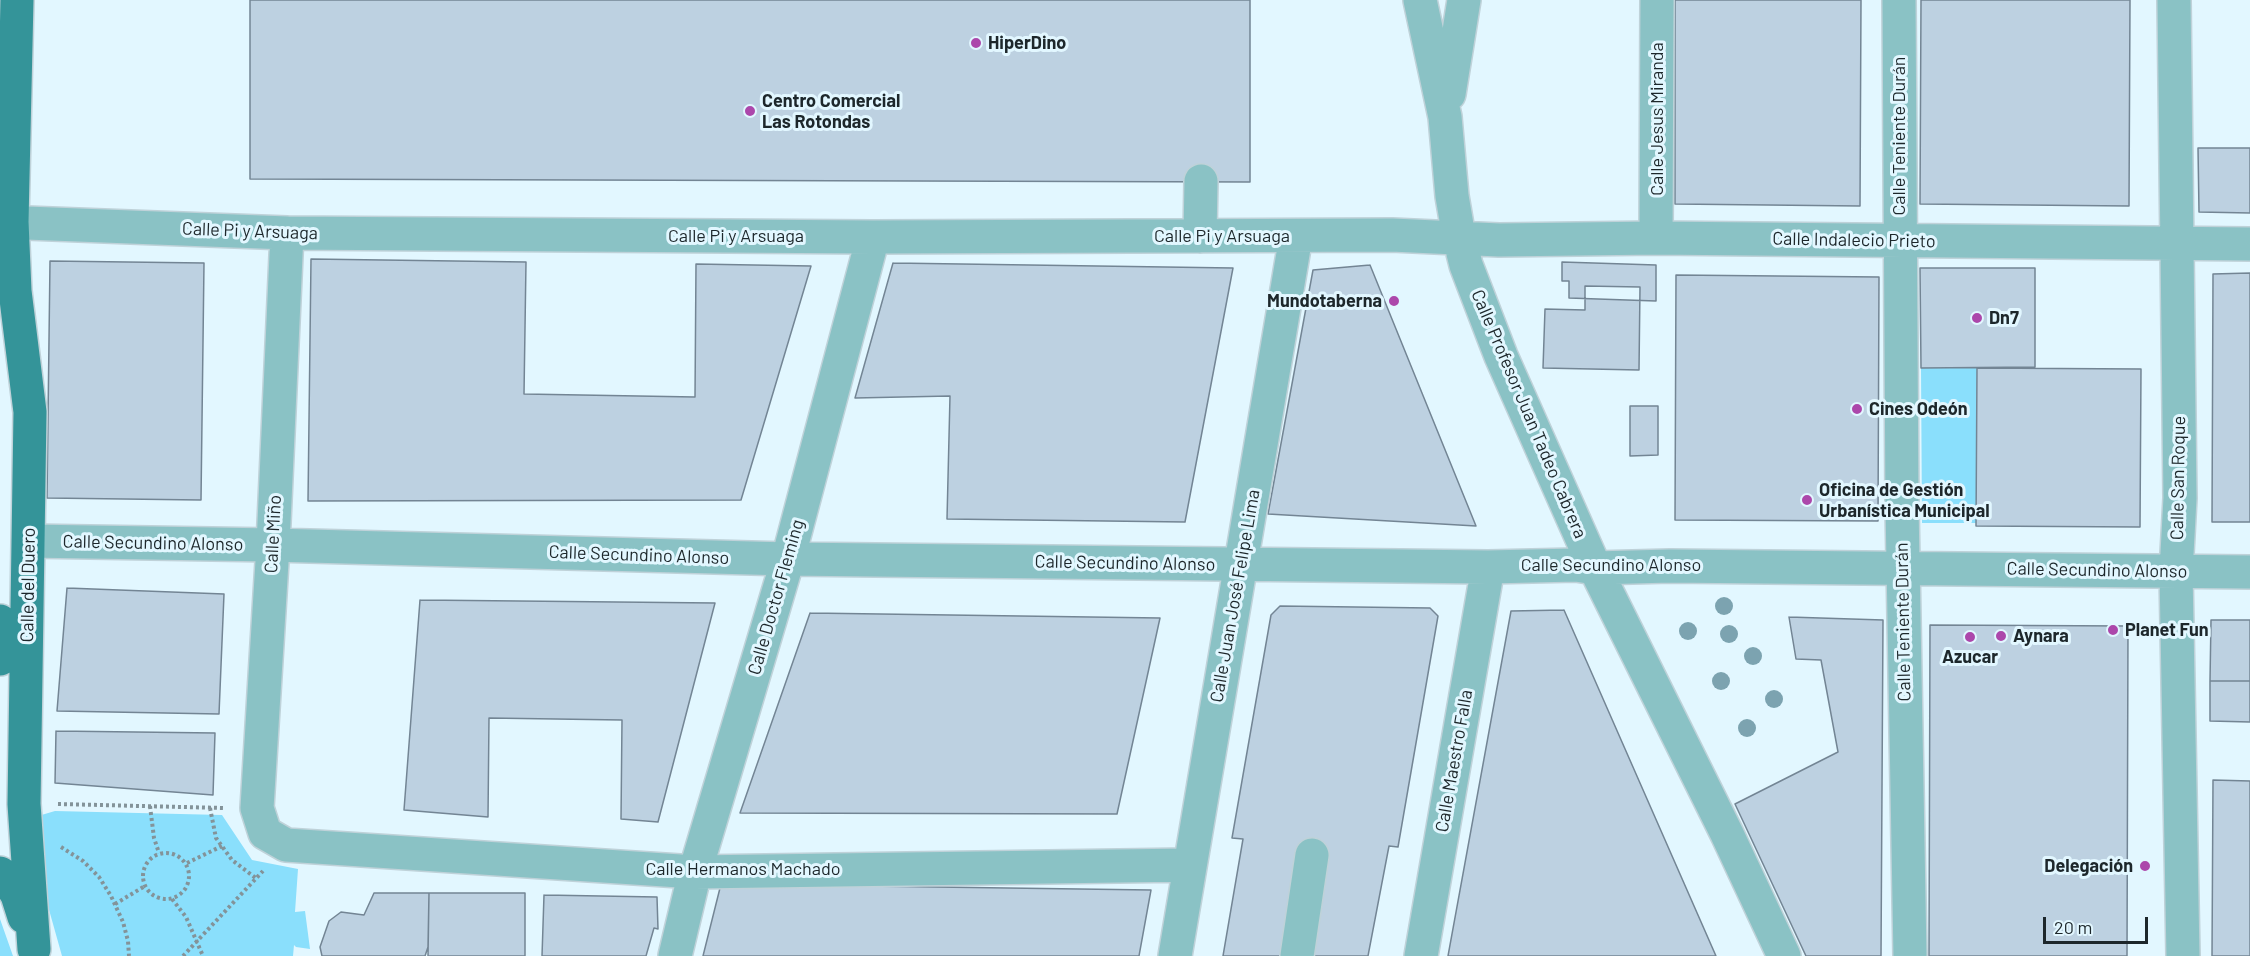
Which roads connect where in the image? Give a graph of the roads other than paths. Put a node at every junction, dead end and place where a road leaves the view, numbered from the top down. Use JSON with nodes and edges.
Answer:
{"nodes":[{"id":1,"x":17,"y":0,"type":"edge"},
{"id":2,"x":1420,"y":0,"type":"edge"},
{"id":3,"x":1464,"y":0,"type":"edge"},
{"id":4,"x":1658,"y":0,"type":"edge"},
{"id":5,"x":1899,"y":0,"type":"edge"},
{"id":6,"x":2175,"y":0,"type":"edge"},
{"id":7,"x":1445,"y":117,"type":"junction"},
{"id":8,"x":1201,"y":181,"type":"dead end"},
{"id":9,"x":6,"y":222,"type":"edge"},
{"id":10,"x":287,"y":233,"type":"junction"},
{"id":11,"x":1200,"y":236,"type":"junction"},
{"id":12,"x":1296,"y":236,"type":"junction"},
{"id":13,"x":873,"y":237,"type":"junction"},
{"id":14,"x":1459,"y":237,"type":"junction"},
{"id":15,"x":1656,"y":238,"type":"junction"},
{"id":16,"x":1899,"y":241,"type":"junction"},
{"id":17,"x":2176,"y":244,"type":"junction"},
{"id":18,"x":2250,"y":244,"type":"edge"},
{"id":19,"x":0,"y":325,"type":"edge"},
{"id":20,"x":14,"y":541,"type":"edge"},
{"id":21,"x":273,"y":545,"type":"junction"},
{"id":22,"x":788,"y":559,"type":"junction"},
{"id":23,"x":1240,"y":564,"type":"junction"},
{"id":24,"x":1488,"y":567,"type":"junction"},
{"id":25,"x":1903,"y":567,"type":"junction"},
{"id":26,"x":1595,"y":568,"type":"junction"},
{"id":27,"x":2176,"y":572,"type":"junction"},
{"id":28,"x":2250,"y":572,"type":"edge"},
{"id":29,"x":0,"y":621,"type":"edge"},
{"id":30,"x":0,"y":658,"type":"edge"},
{"id":31,"x":269,"y":829,"type":"joint"},
{"id":32,"x":1312,"y":855,"type":"dead end"},
{"id":33,"x":1190,"y":866,"type":"junction"},
{"id":34,"x":0,"y":873,"type":"edge"},
{"id":35,"x":696,"y":873,"type":"junction"},
{"id":36,"x":35,"y":952,"type":"edge"},
{"id":37,"x":675,"y":956,"type":"edge"},
{"id":38,"x":1175,"y":956,"type":"edge"},
{"id":39,"x":1297,"y":956,"type":"edge"},
{"id":40,"x":1421,"y":956,"type":"edge"},
{"id":41,"x":1784,"y":956,"type":"edge"},
{"id":42,"x":1910,"y":956,"type":"edge"},
{"id":43,"x":2183,"y":956,"type":"edge"}],
"edges":[{"from":1,"to":9,"type":"main road","name":"Calle del Duero"},
{"from":2,"to":7,"type":"street","name":"Calle Profesor Juan Tadeo Cabrera"},
{"from":3,"to":7,"type":"street","name":"Calle Profesor Juan Tadeo Cabrera"},
{"from":4,"to":15,"type":"street","name":"Calle Jesus Miranda"},
{"from":5,"to":16,"type":"street","name":"Calle Teniente Durán"},
{"from":6,"to":17,"type":"street","name":"Calle San Roque"},
{"from":7,"to":14,"type":"street","name":"Calle Profesor Juan Tadeo Cabrera"},
{"from":8,"to":11,"type":"street"},
{"from":9,"to":10,"type":"street","name":"Calle Pi y Arsuaga"},
{"from":9,"to":19,"type":"main road","name":"Calle del Duero"},
{"from":9,"to":20,"type":"main road","name":"Calle del Duero"},
{"from":10,"to":13,"type":"street","name":"Calle Pi y Arsuaga"},
{"from":10,"to":21,"type":"street","name":"Calle Miño"},
{"from":11,"to":12,"type":"street","name":"Calle Pi y Arsuaga"},
{"from":11,"to":13,"type":"street","name":"Calle Pi y Arsuaga"},
{"from":12,"to":14,"type":"street","name":"Calle Pi y Arsuaga"},
{"from":12,"to":23,"type":"street","name":"Calle Juan José Felipe Lima"},
{"from":13,"to":22,"type":"street","name":"Calle Doctor Fleming"},
{"from":14,"to":15,"type":"street","name":"Calle Indalecio Prieto"},
{"from":14,"to":26,"type":"street","name":"Calle Profesor Juan Tadeo Cabrera"},
{"from":15,"to":16,"type":"street","name":"Calle Indalecio Prieto"},
{"from":16,"to":17,"type":"street","name":"Calle Indalecio Prieto"},
{"from":16,"to":25,"type":"street","name":"Calle Teniente Durán"},
{"from":17,"to":18,"type":"street","name":"Calle Indalecio Prieto"},
{"from":17,"to":27,"type":"street","name":"Calle San Roque"},
{"from":20,"to":21,"type":"street","name":"Calle Secundino Alonso"},
{"from":20,"to":36,"type":"main road","name":"Calle del Duero"},
{"from":21,"to":22,"type":"street","name":"Calle Secundino Alonso"},
{"from":21,"to":31,"type":"street","name":"Calle Miño"},
{"from":22,"to":23,"type":"street","name":"Calle Secundino Alonso"},
{"from":22,"to":35,"type":"street","name":"Calle Doctor Fleming"},
{"from":23,"to":24,"type":"street","name":"Calle Secundino Alonso"},
{"from":23,"to":33,"type":"street","name":"Calle Juan José Felipe Lima"},
{"from":24,"to":26,"type":"street","name":"Calle Secundino Alonso"},
{"from":24,"to":40,"type":"street","name":"Calle Maestro Falla"},
{"from":25,"to":26,"type":"street","name":"Calle Secundino Alonso"},
{"from":25,"to":27,"type":"street","name":"Calle Secundino Alonso"},
{"from":25,"to":42,"type":"street","name":"Calle Teniente Durán"},
{"from":26,"to":41,"type":"street","name":"Calle Profesor Juan Tadeo Cabrera"},
{"from":27,"to":28,"type":"street","name":"Calle Secundino Alonso"},
{"from":27,"to":43,"type":"street","name":"Calle San Roque"},
{"from":29,"to":30,"type":"main road","name":"Calle del Duero"},
{"from":31,"to":35,"type":"street","name":"Calle Hermanos Machado"},
{"from":32,"to":39,"type":"street"},
{"from":33,"to":35,"type":"street","name":"Calle Hermanos Machado"},
{"from":33,"to":38,"type":"street","name":"Calle Juan José Felipe Lima"},
{"from":34,"to":36,"type":"main road"},
{"from":35,"to":37,"type":"street","name":"Calle Doctor Fleming"}]}
